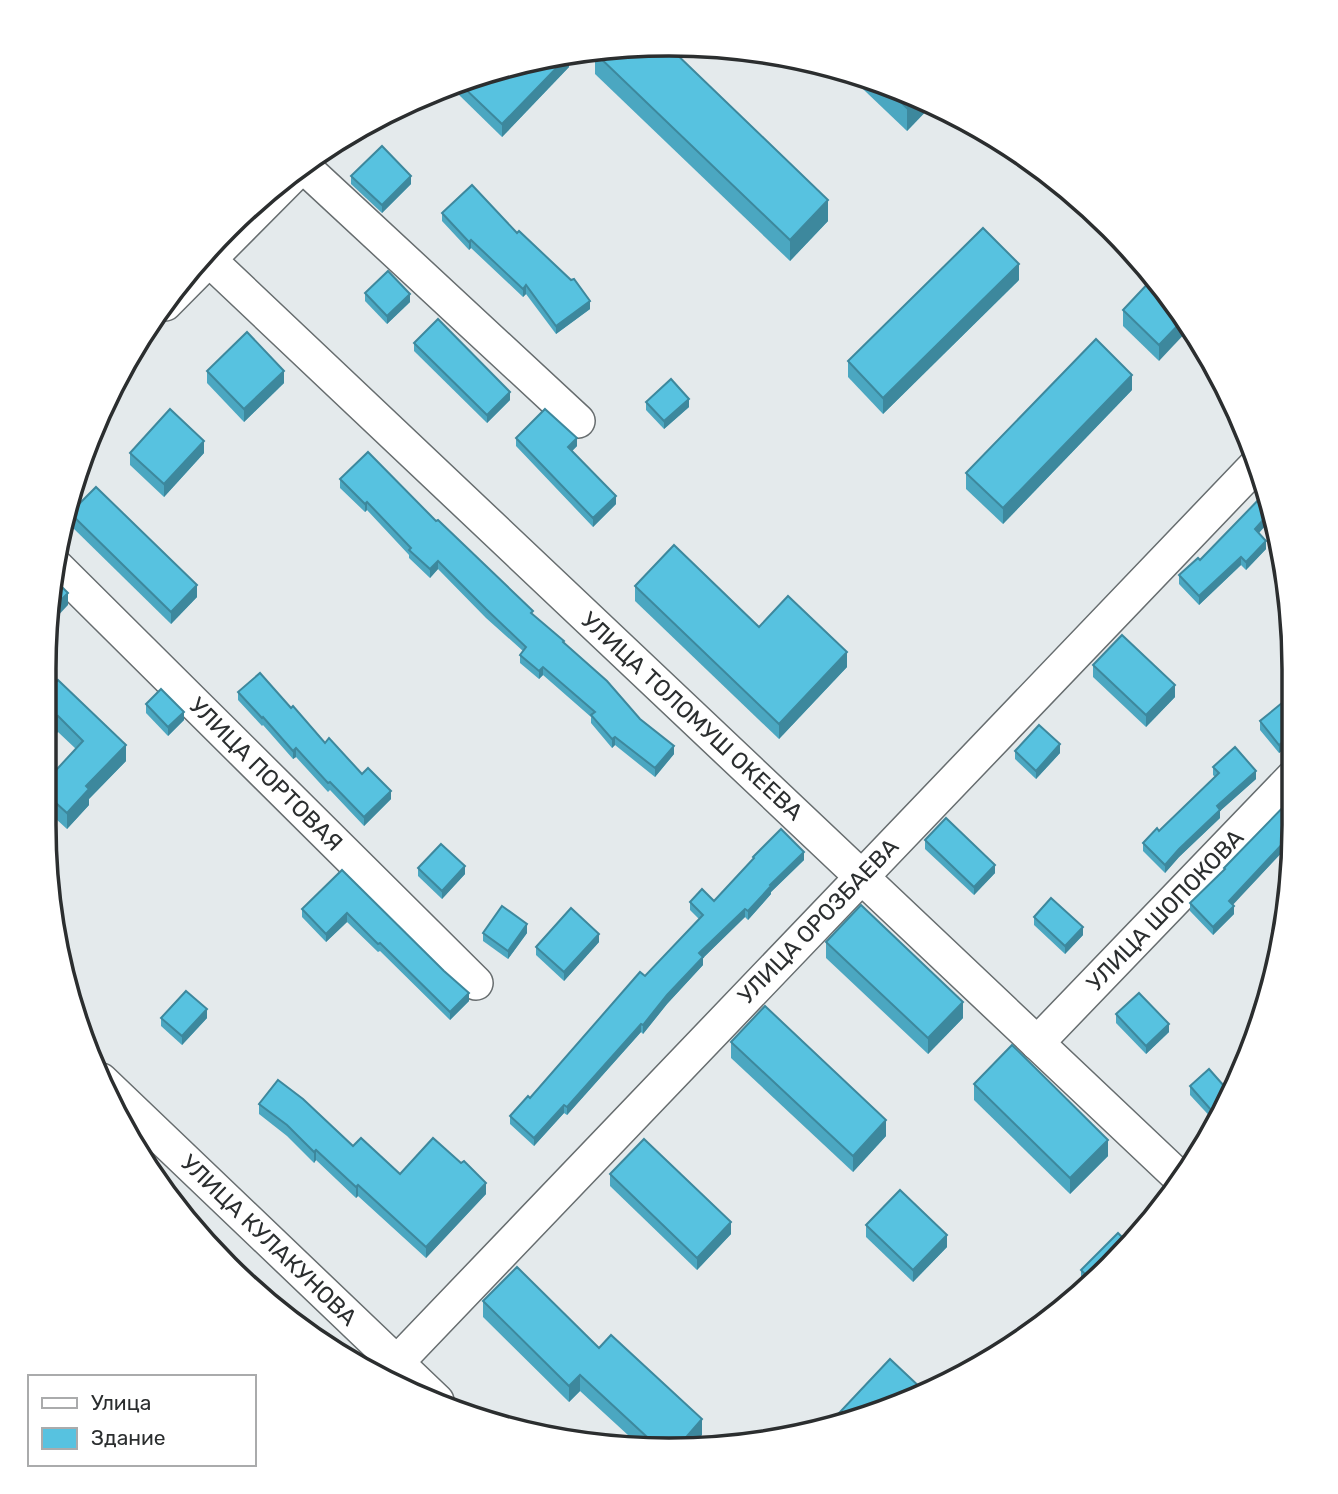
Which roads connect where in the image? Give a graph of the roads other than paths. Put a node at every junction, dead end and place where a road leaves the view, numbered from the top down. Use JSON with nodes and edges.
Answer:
{"nodes":[{"id":1,"x":312,"y":171,"type":"edge"},
{"id":2,"x":211,"y":262,"type":"edge"},
{"id":3,"x":578,"y":421,"type":"dead end"},
{"id":4,"x":1249,"y":472,"type":"edge"},
{"id":5,"x":64,"y":574,"type":"edge"},
{"id":6,"x":1282,"y":788,"type":"edge"},
{"id":7,"x":861,"y":876,"type":"junction"},
{"id":8,"x":477,"y":983,"type":"dead end"},
{"id":9,"x":1037,"y":1043,"type":"junction"},
{"id":10,"x":122,"y":1101,"type":"edge"},
{"id":11,"x":1174,"y":1173,"type":"edge"},
{"id":12,"x":387,"y":1369,"type":"edge"},
{"id":13,"x":389,"y":1371,"type":"edge"}],
"edges":[{"from":1,"to":3,"type":"street"},
{"from":2,"to":7,"type":"street","name":"УЛИЦА ТОЛОМУШ ОКЕЕВА"},
{"from":4,"to":7,"type":"street","name":"УЛИЦА ОРОЗБАЕВА"},
{"from":5,"to":8,"type":"street","name":"УЛИЦА ПОРТОВАЯ"},
{"from":6,"to":9,"type":"street","name":"УЛИЦА ШОПОКОВА"},
{"from":7,"to":9,"type":"street","name":"УЛИЦА ТОЛОМУШ ОКЕЕВА"},
{"from":7,"to":13,"type":"street","name":"УЛИЦА ОРОЗБАЕВА"},
{"from":9,"to":11,"type":"street","name":"УЛИЦА ТОЛОМУШ ОКЕЕВА"},
{"from":10,"to":12,"type":"street","name":"УЛИЦА КУЛАКУНОВА"}]}
